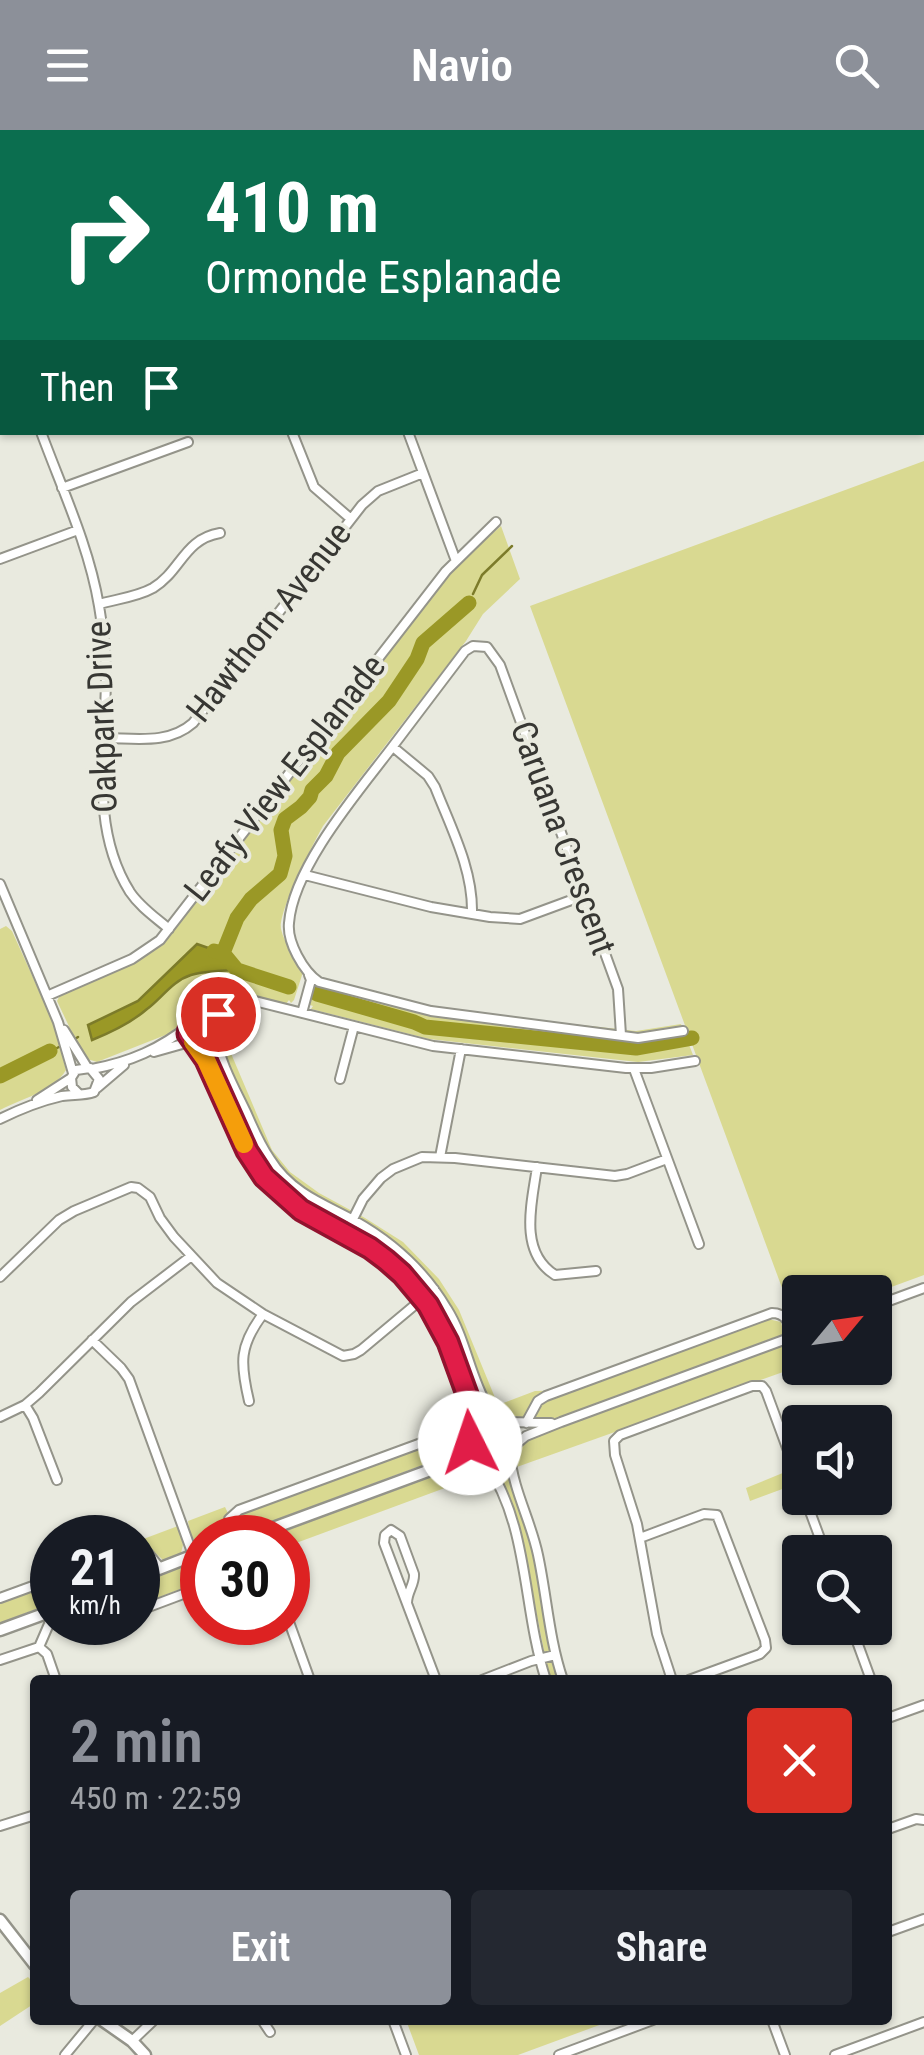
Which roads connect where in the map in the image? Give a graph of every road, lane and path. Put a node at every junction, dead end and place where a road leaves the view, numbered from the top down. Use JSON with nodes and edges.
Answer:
{"nodes":[{"id":1,"x":42,"y":435,"type":"edge"},
{"id":2,"x":293,"y":435,"type":"edge"},
{"id":3,"x":409,"y":435,"type":"edge"},
{"id":4,"x":188,"y":442,"type":"dead end"},
{"id":5,"x":422,"y":473,"type":"junction"},
{"id":6,"x":62,"y":488,"type":"junction"},
{"id":7,"x":351,"y":520,"type":"junction"},
{"id":8,"x":496,"y":522,"type":"dead end"},
{"id":9,"x":78,"y":530,"type":"junction"},
{"id":10,"x":220,"y":533,"type":"dead end"},
{"id":11,"x":0,"y":559,"type":"edge"},
{"id":12,"x":456,"y":560,"type":"junction"},
{"id":13,"x":99,"y":604,"type":"junction"},
{"id":14,"x":104,"y":738,"type":"junction"},
{"id":15,"x":393,"y":747,"type":"junction"},
{"id":16,"x":305,"y":875,"type":"junction"},
{"id":17,"x":0,"y":884,"type":"edge"},
{"id":18,"x":585,"y":895,"type":"junction"},
{"id":19,"x":472,"y":913,"type":"junction"},
{"id":20,"x":13,"y":918,"type":"junction"},
{"id":21,"x":0,"y":924,"type":"edge"},
{"id":22,"x":169,"y":928,"type":"junction"},
{"id":23,"x":309,"y":975,"type":"junction"},
{"id":24,"x":47,"y":996,"type":"junction"},
{"id":25,"x":221,"y":1007,"type":"junction"},
{"id":26,"x":302,"y":1013,"type":"junction"},
{"id":27,"x":204,"y":1018,"type":"junction"},
{"id":28,"x":58,"y":1022,"type":"junction"},
{"id":29,"x":192,"y":1022,"type":"junction"},
{"id":30,"x":354,"y":1026,"type":"junction"},
{"id":31,"x":683,"y":1031,"type":"dead end"},
{"id":32,"x":215,"y":1032,"type":"junction"},
{"id":33,"x":621,"y":1034,"type":"junction"},
{"id":34,"x":194,"y":1042,"type":"junction"},
{"id":35,"x":461,"y":1050,"type":"junction"},
{"id":36,"x":144,"y":1055,"type":"junction"},
{"id":37,"x":694,"y":1060,"type":"dead end"},
{"id":38,"x":128,"y":1062,"type":"junction"},
{"id":39,"x":90,"y":1068,"type":"junction"},
{"id":40,"x":634,"y":1069,"type":"junction"},
{"id":41,"x":72,"y":1076,"type":"junction"},
{"id":42,"x":340,"y":1079,"type":"dead end"},
{"id":43,"x":97,"y":1088,"type":"junction"},
{"id":44,"x":80,"y":1094,"type":"junction"},
{"id":45,"x":29,"y":1105,"type":"junction"},
{"id":46,"x":0,"y":1119,"type":"edge"},
{"id":47,"x":440,"y":1157,"type":"junction"},
{"id":48,"x":667,"y":1159,"type":"junction"},
{"id":49,"x":536,"y":1167,"type":"junction"},
{"id":50,"x":353,"y":1220,"type":"junction"},
{"id":51,"x":346,"y":1234,"type":"junction"},
{"id":52,"x":699,"y":1244,"type":"dead end"},
{"id":53,"x":190,"y":1257,"type":"junction"},
{"id":54,"x":596,"y":1271,"type":"dead end"},
{"id":55,"x":0,"y":1277,"type":"edge"},
{"id":56,"x":924,"y":1288,"type":"edge"},
{"id":57,"x":434,"y":1289,"type":"junction"},
{"id":58,"x":422,"y":1298,"type":"junction"},
{"id":59,"x":892,"y":1300,"type":"edge"},
{"id":60,"x":263,"y":1314,"type":"junction"},
{"id":61,"x":782,"y":1315,"type":"edge"},
{"id":62,"x":92,"y":1340,"type":"junction"},
{"id":63,"x":782,"y":1341,"type":"edge"},
{"id":64,"x":248,"y":1401,"type":"dead end"},
{"id":65,"x":24,"y":1404,"type":"junction"},
{"id":66,"x":0,"y":1417,"type":"edge"},
{"id":67,"x":502,"y":1421,"type":"junction"},
{"id":68,"x":560,"y":1422,"type":"junction"},
{"id":69,"x":526,"y":1423,"type":"junction"},
{"id":70,"x":472,"y":1433,"type":"junction"},
{"id":71,"x":782,"y":1434,"type":"edge"},
{"id":72,"x":454,"y":1451,"type":"junction"},
{"id":73,"x":512,"y":1451,"type":"junction"},
{"id":74,"x":484,"y":1462,"type":"junction"},
{"id":75,"x":433,"y":1469,"type":"junction"},
{"id":76,"x":57,"y":1480,"type":"dead end"},
{"id":77,"x":183,"y":1515,"type":"edge"},
{"id":78,"x":234,"y":1515,"type":"edge"},
{"id":79,"x":310,"y":1515,"type":"edge"},
{"id":80,"x":640,"y":1538,"type":"junction"},
{"id":81,"x":180,"y":1560,"type":"edge"},
{"id":82,"x":160,"y":1568,"type":"edge"},
{"id":83,"x":30,"y":1587,"type":"edge"},
{"id":84,"x":0,"y":1598,"type":"edge"},
{"id":85,"x":407,"y":1603,"type":"junction"},
{"id":86,"x":30,"y":1619,"type":"edge"},
{"id":87,"x":0,"y":1630,"type":"edge"},
{"id":88,"x":297,"y":1645,"type":"edge"},
{"id":89,"x":859,"y":1645,"type":"edge"},
{"id":90,"x":39,"y":1647,"type":"joint"},
{"id":91,"x":555,"y":1655,"type":"junction"},
{"id":92,"x":539,"y":1658,"type":"junction"},
{"id":93,"x":0,"y":1660,"type":"edge"},
{"id":94,"x":54,"y":1675,"type":"edge"},
{"id":95,"x":308,"y":1675,"type":"edge"},
{"id":96,"x":434,"y":1675,"type":"edge"},
{"id":97,"x":495,"y":1675,"type":"edge"},
{"id":98,"x":544,"y":1675,"type":"edge"},
{"id":99,"x":561,"y":1675,"type":"edge"},
{"id":100,"x":671,"y":1675,"type":"edge"},
{"id":101,"x":703,"y":1675,"type":"edge"},
{"id":102,"x":870,"y":1675,"type":"edge"},
{"id":103,"x":924,"y":1704,"type":"edge"},
{"id":104,"x":892,"y":1716,"type":"edge"},
{"id":105,"x":30,"y":1816,"type":"edge"},
{"id":106,"x":924,"y":1820,"type":"edge"},
{"id":107,"x":0,"y":1826,"type":"edge"},
{"id":108,"x":892,"y":1828,"type":"edge"},
{"id":109,"x":924,"y":1918,"type":"edge"},
{"id":110,"x":0,"y":1920,"type":"edge"},
{"id":111,"x":892,"y":1930,"type":"edge"},
{"id":112,"x":30,"y":1958,"type":"edge"},
{"id":113,"x":924,"y":2022,"type":"edge"},
{"id":114,"x":90,"y":2025,"type":"edge"},
{"id":115,"x":110,"y":2025,"type":"edge"},
{"id":116,"x":148,"y":2025,"type":"edge"},
{"id":117,"x":265,"y":2025,"type":"edge"},
{"id":118,"x":394,"y":2025,"type":"edge"},
{"id":119,"x":641,"y":2025,"type":"edge"},
{"id":120,"x":774,"y":2025,"type":"edge"},
{"id":121,"x":270,"y":2032,"type":"dead end"},
{"id":122,"x":132,"y":2040,"type":"junction"},
{"id":123,"x":575,"y":2052,"type":"edge"},
{"id":124,"x":65,"y":2055,"type":"edge"},
{"id":125,"x":145,"y":2055,"type":"edge"},
{"id":126,"x":406,"y":2055,"type":"edge"},
{"id":127,"x":559,"y":2055,"type":"edge"},
{"id":128,"x":784,"y":2055,"type":"edge"},
{"id":129,"x":835,"y":2055,"type":"edge"}],
"edges":[{"from":1,"to":6,"type":"street","name":"Oakpark Drive"},
{"from":2,"to":7,"type":"street"},
{"from":3,"to":5,"type":"street"},
{"from":4,"to":6,"type":"street"},
{"from":5,"to":7,"type":"street","name":"Hawthorn Avenue"},
{"from":5,"to":12,"type":"street"},
{"from":6,"to":9,"type":"street","name":"Oakpark Drive"},
{"from":7,"to":14,"type":"street","name":"Hawthorn Avenue"},
{"from":8,"to":12,"type":"street","name":"Leafy View Esplanade"},
{"from":9,"to":11,"type":"street"},
{"from":9,"to":13,"type":"street","name":"Oakpark Drive"},
{"from":10,"to":13,"type":"street"},
{"from":12,"to":22,"type":"street","name":"Leafy View Esplanade"},
{"from":13,"to":14,"type":"street","name":"Oakpark Drive"},
{"from":14,"to":22,"type":"street","name":"Oakpark Drive"},
{"from":15,"to":16,"type":"street"},
{"from":15,"to":18,"type":"street","name":"Caruana Crescent"},
{"from":15,"to":19,"type":"street"},
{"from":16,"to":19,"type":"street"},
{"from":16,"to":23,"type":"street"},
{"from":17,"to":20,"type":"street"},
{"from":18,"to":19,"type":"street"},
{"from":18,"to":33,"type":"street","name":"Caruana Crescent"},
{"from":20,"to":21,"type":"street"},
{"from":20,"to":24,"type":"street"},
{"from":22,"to":24,"type":"street","name":"Leafy View Esplanade"},
{"from":23,"to":26,"type":"street"},
{"from":23,"to":33,"type":"street"},
{"from":24,"to":28,"type":"street"},
{"from":25,"to":26,"type":"street"},
{"from":25,"to":27,"type":"street"},
{"from":25,"to":32,"type":"street"},
{"from":26,"to":30,"type":"street"},
{"from":27,"to":29,"type":"street"},
{"from":27,"to":32,"type":"street"},
{"from":28,"to":39,"type":"street"},
{"from":28,"to":41,"type":"street"},
{"from":29,"to":34,"type":"street"},
{"from":29,"to":36,"type":"street"},
{"from":30,"to":35,"type":"street"},
{"from":30,"to":42,"type":"street"},
{"from":31,"to":33,"type":"street"},
{"from":32,"to":34,"type":"street"},
{"from":32,"to":50,"type":"street"},
{"from":34,"to":36,"type":"street"},
{"from":34,"to":51,"type":"street"},
{"from":35,"to":40,"type":"street"},
{"from":35,"to":47,"type":"street"},
{"from":36,"to":38,"type":"street"},
{"from":37,"to":40,"type":"street"},
{"from":38,"to":39,"type":"street"},
{"from":38,"to":43,"type":"street"},
{"from":39,"to":41,"type":"street"},
{"from":39,"to":43,"type":"street"},
{"from":40,"to":48,"type":"street"},
{"from":41,"to":44,"type":"street"},
{"from":41,"to":45,"type":"street"},
{"from":43,"to":44,"type":"street"},
{"from":44,"to":45,"type":"street"},
{"from":45,"to":46,"type":"street"},
{"from":47,"to":49,"type":"street"},
{"from":47,"to":50,"type":"street"},
{"from":48,"to":49,"type":"street"},
{"from":48,"to":52,"type":"street"},
{"from":49,"to":54,"type":"street"},
{"from":50,"to":51,"type":"street"},
{"from":50,"to":57,"type":"street"},
{"from":51,"to":58,"type":"street"},
{"from":53,"to":55,"type":"street"},
{"from":53,"to":60,"type":"street"},
{"from":53,"to":62,"type":"street"},
{"from":56,"to":59,"type":"street"},
{"from":57,"to":58,"type":"street"},
{"from":57,"to":67,"type":"street"},
{"from":58,"to":60,"type":"street"},
{"from":58,"to":70,"type":"street"},
{"from":60,"to":64,"type":"street"},
{"from":61,"to":69,"type":"street"},
{"from":62,"to":65,"type":"street"},
{"from":62,"to":77,"type":"street"},
{"from":63,"to":68,"type":"street"},
{"from":65,"to":66,"type":"street"},
{"from":65,"to":76,"type":"street"},
{"from":67,"to":69,"type":"street"},
{"from":67,"to":70,"type":"street"},
{"from":67,"to":73,"type":"street"},
{"from":68,"to":69,"type":"street"},
{"from":68,"to":73,"type":"street"},
{"from":70,"to":72,"type":"street"},
{"from":70,"to":74,"type":"street"},
{"from":71,"to":80,"type":"street"},
{"from":72,"to":75,"type":"street"},
{"from":72,"to":78,"type":"street"},
{"from":73,"to":74,"type":"street"},
{"from":73,"to":91,"type":"street"},
{"from":74,"to":75,"type":"street"},
{"from":74,"to":92,"type":"street"},
{"from":75,"to":79,"type":"street"},
{"from":80,"to":100,"type":"street"},
{"from":80,"to":101,"type":"street"},
{"from":81,"to":82,"type":"street"},
{"from":83,"to":84,"type":"street"},
{"from":85,"to":85,"type":"street"},
{"from":85,"to":96,"type":"street"},
{"from":86,"to":87,"type":"street"},
{"from":88,"to":95,"type":"street"},
{"from":89,"to":102,"type":"street"},
{"from":90,"to":93,"type":"street"},
{"from":90,"to":94,"type":"street"},
{"from":91,"to":92,"type":"street"},
{"from":91,"to":99,"type":"street"},
{"from":92,"to":97,"type":"street"},
{"from":92,"to":98,"type":"street"},
{"from":103,"to":104,"type":"street"},
{"from":105,"to":107,"type":"street"},
{"from":106,"to":108,"type":"street"},
{"from":109,"to":111,"type":"street"},
{"from":110,"to":112,"type":"street"},
{"from":113,"to":129,"type":"street"},
{"from":114,"to":124,"type":"street"},
{"from":115,"to":122,"type":"street"},
{"from":116,"to":122,"type":"street"},
{"from":117,"to":121,"type":"street"},
{"from":118,"to":126,"type":"street"},
{"from":119,"to":123,"type":"street"},
{"from":120,"to":128,"type":"street"},
{"from":122,"to":125,"type":"street"},
{"from":123,"to":127,"type":"street"}]}
